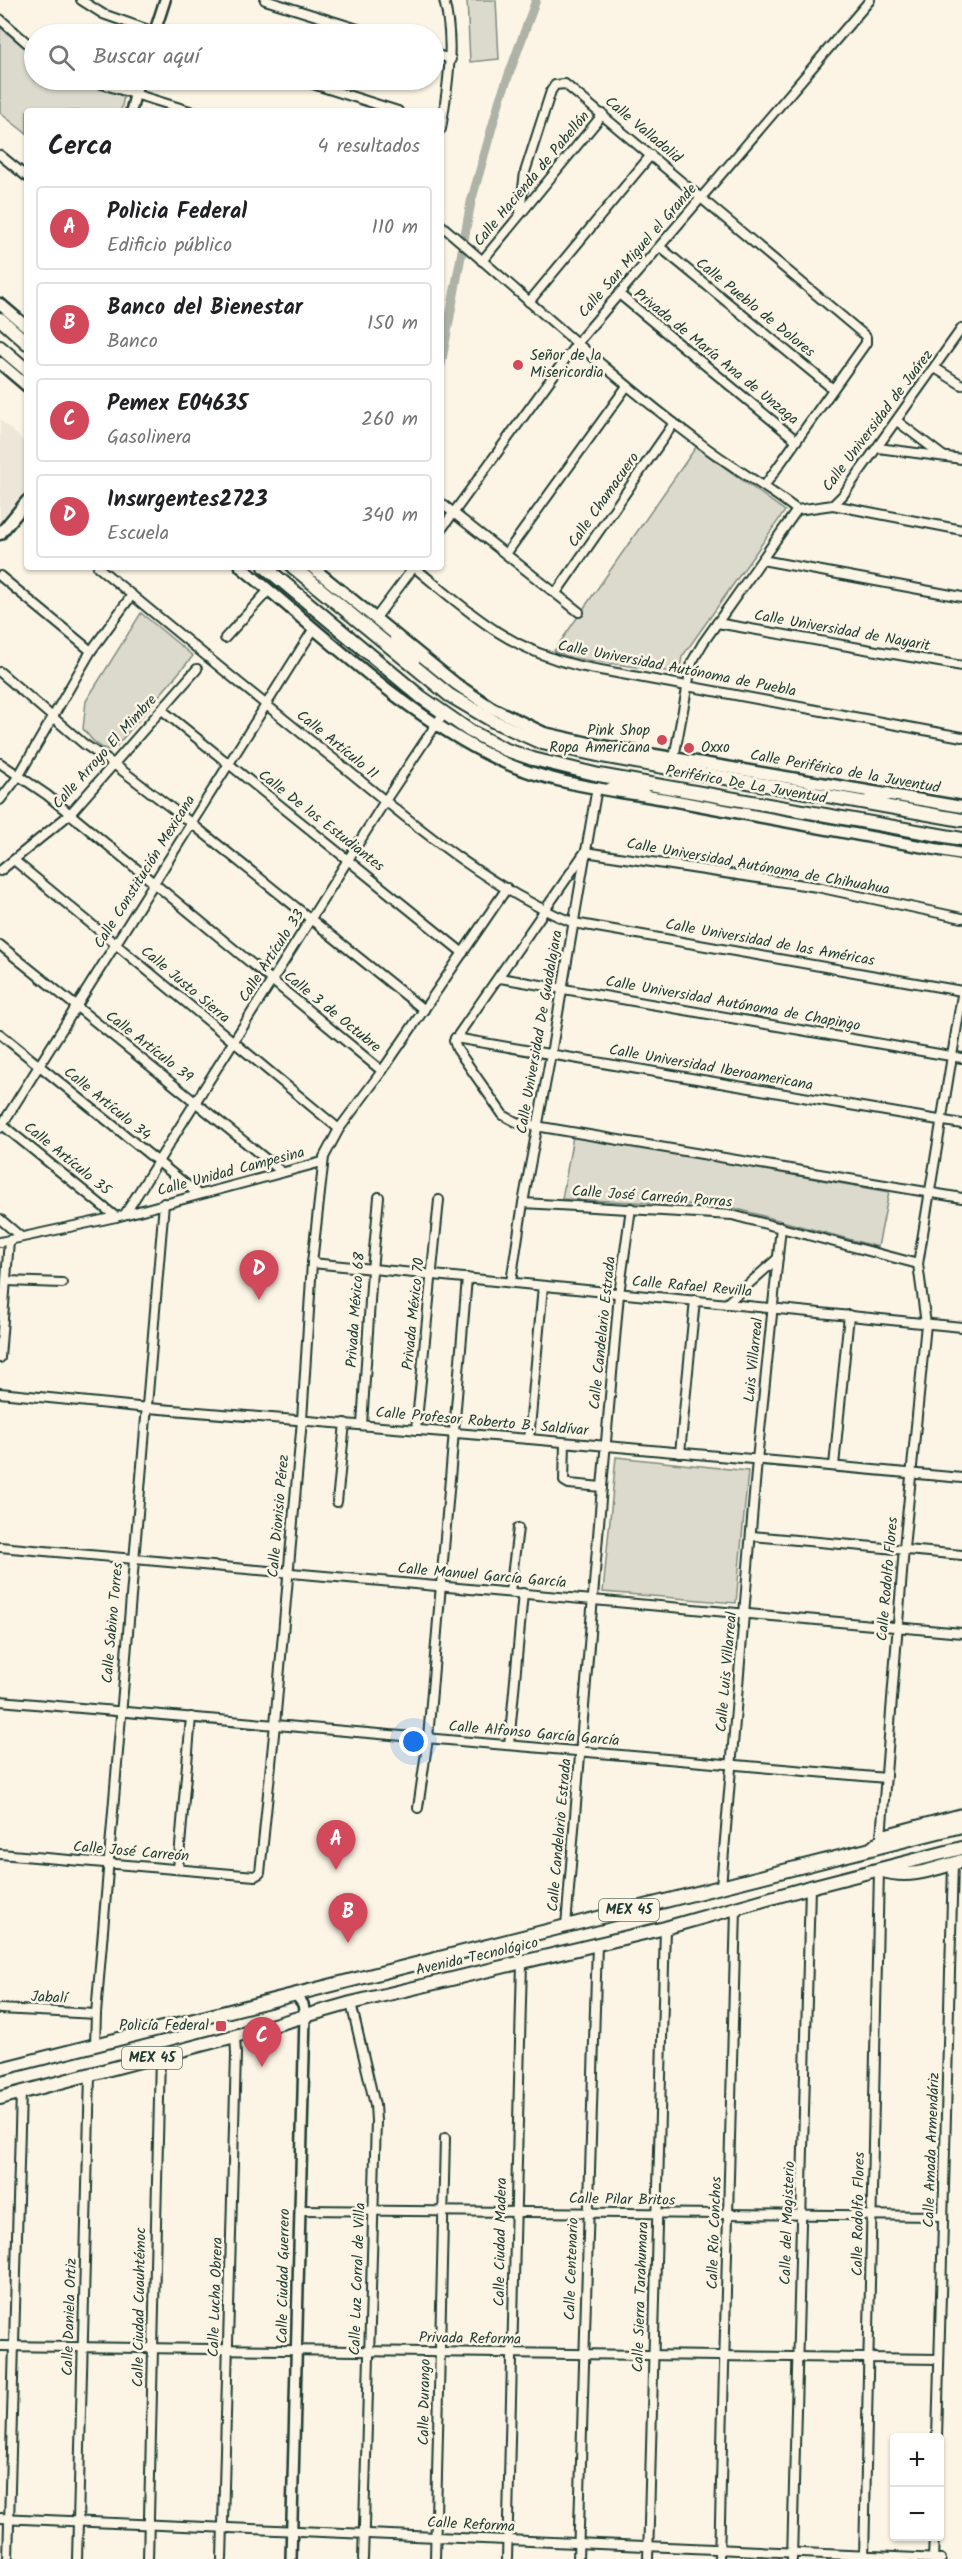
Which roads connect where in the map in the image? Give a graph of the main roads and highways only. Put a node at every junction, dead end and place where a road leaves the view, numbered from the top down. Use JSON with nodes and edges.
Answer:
{"nodes":[{"id":1,"x":0,"y":304,"type":"edge"},
{"id":2,"x":0,"y":320,"type":"edge"},
{"id":3,"x":24,"y":324,"type":"edge"},
{"id":4,"x":24,"y":340,"type":"edge"},
{"id":5,"x":0,"y":347,"type":"edge"},
{"id":6,"x":0,"y":363,"type":"edge"},
{"id":7,"x":24,"y":367,"type":"edge"},
{"id":8,"x":24,"y":383,"type":"edge"},
{"id":9,"x":24,"y":507,"type":"edge"},
{"id":10,"x":0,"y":534,"type":"edge"},
{"id":11,"x":245,"y":570,"type":"edge"},
{"id":12,"x":268,"y":570,"type":"edge"},
{"id":13,"x":297,"y":570,"type":"edge"},
{"id":14,"x":316,"y":570,"type":"edge"},
{"id":15,"x":396,"y":637,"type":"junction"},
{"id":16,"x":424,"y":676,"type":"junction"},
{"id":17,"x":440,"y":719,"type":"junction"},
{"id":18,"x":660,"y":785,"type":"junction"},
{"id":19,"x":612,"y":789,"type":"junction"},
{"id":20,"x":888,"y":794,"type":"junction"},
{"id":21,"x":867,"y":802,"type":"junction"},
{"id":22,"x":962,"y":807,"type":"edge"},
{"id":23,"x":962,"y":820,"type":"edge"},
{"id":24,"x":962,"y":839,"type":"edge"},
{"id":25,"x":962,"y":854,"type":"edge"},
{"id":26,"x":962,"y":1815,"type":"edge"},
{"id":27,"x":962,"y":1826,"type":"edge"},
{"id":28,"x":872,"y":1848,"type":"junction"},
{"id":29,"x":962,"y":1848,"type":"edge"},
{"id":30,"x":958,"y":1862,"type":"edge"},
{"id":31,"x":879,"y":1870,"type":"junction"},
{"id":32,"x":0,"y":2069,"type":"edge"},
{"id":33,"x":0,"y":2098,"type":"edge"}],
"edges":[{"from":1,"to":3,"type":"main road"},
{"from":2,"to":4,"type":"main road"},
{"from":5,"to":7,"type":"main road"},
{"from":6,"to":8,"type":"main road"},
{"from":9,"to":10,"type":"main road"},
{"from":11,"to":17,"type":"main road"},
{"from":12,"to":17,"type":"main road","name":"Periférico De La Juventud"},
{"from":13,"to":16,"type":"main road","name":"Periférico De La Juventud"},
{"from":14,"to":15,"type":"main road","name":"Calle Periférico de la Juventud"},
{"from":15,"to":16,"type":"main road"},
{"from":15,"to":20,"type":"main road","name":"Calle Periférico de la Juventud"},
{"from":16,"to":21,"type":"main road","name":"Periférico De La Juventud"},
{"from":17,"to":18,"type":"main road","name":"Periférico De La Juventud"},
{"from":17,"to":19,"type":"main road"},
{"from":18,"to":19,"type":"main road"},
{"from":18,"to":24,"type":"main road","name":"Periférico De La Juventud"},
{"from":19,"to":25,"type":"main road"},
{"from":20,"to":21,"type":"main road"},
{"from":20,"to":22,"type":"main road","name":"Calle Periférico de la Juventud"},
{"from":21,"to":23,"type":"main road","name":"Periférico De La Juventud"},
{"from":26,"to":28,"type":"main road"},
{"from":27,"to":28,"type":"main road","name":"Avenida Tecnológico","number":"MEX 45"},
{"from":28,"to":32,"type":"main road","name":"Avenida Tecnológico","number":"MEX 45"},
{"from":29,"to":31,"type":"main road","name":"Avenida Tecnológico","number":"MEX 45"},
{"from":30,"to":31,"type":"main road"},
{"from":31,"to":33,"type":"main road","name":"Avenida Tecnológico","number":"MEX 45"}]}
